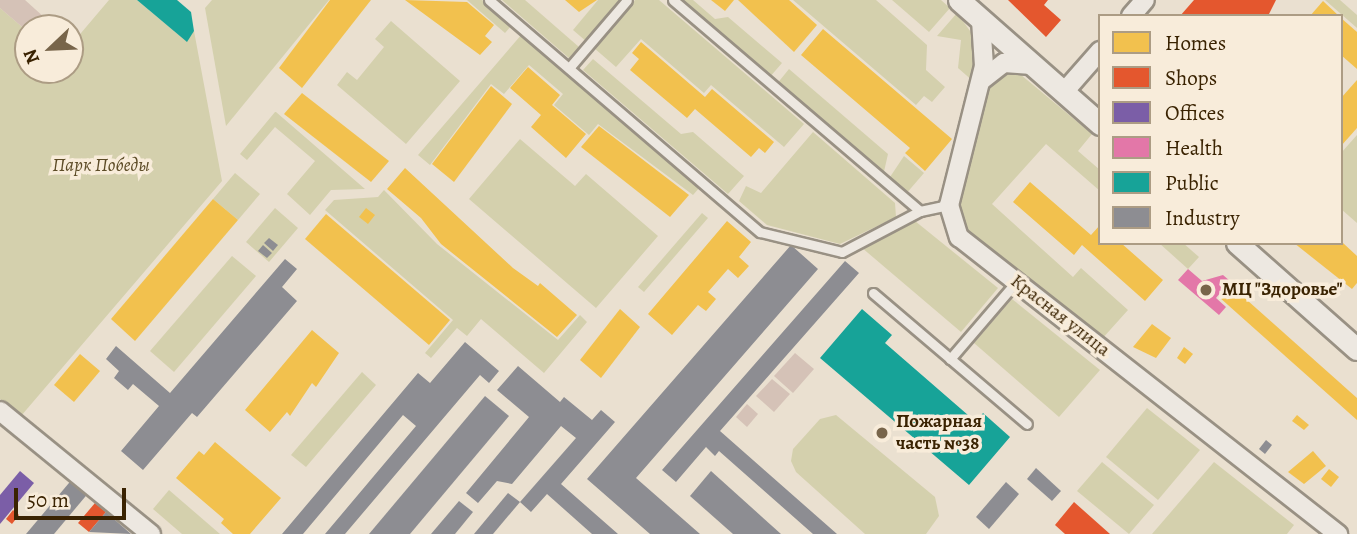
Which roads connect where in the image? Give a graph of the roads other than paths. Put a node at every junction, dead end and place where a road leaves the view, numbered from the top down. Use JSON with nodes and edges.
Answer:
{"nodes":[{"id":1,"x":489,"y":0,"type":"edge"},
{"id":2,"x":627,"y":0,"type":"edge"},
{"id":3,"x":673,"y":0,"type":"edge"},
{"id":4,"x":959,"y":0,"type":"edge"},
{"id":5,"x":1145,"y":0,"type":"edge"},
{"id":6,"x":1133,"y":14,"type":"edge"},
{"id":7,"x":981,"y":20,"type":"junction"},
{"id":8,"x":1098,"y":53,"type":"edge"},
{"id":9,"x":1032,"y":65,"type":"junction"},
{"id":10,"x":569,"y":68,"type":"junction"},
{"id":11,"x":982,"y":80,"type":"junction"},
{"id":12,"x":1064,"y":92,"type":"junction"},
{"id":13,"x":1098,"y":122,"type":"edge"},
{"id":14,"x":949,"y":205,"type":"junction"},
{"id":15,"x":919,"y":211,"type":"junction"},
{"id":16,"x":1239,"y":245,"type":"edge"},
{"id":17,"x":1016,"y":282,"type":"junction"},
{"id":18,"x":873,"y":293,"type":"dead end"},
{"id":19,"x":1357,"y":349,"type":"edge"},
{"id":20,"x":950,"y":359,"type":"junction"},
{"id":21,"x":0,"y":411,"type":"edge"},
{"id":22,"x":1027,"y":424,"type":"dead end"},
{"id":23,"x":151,"y":534,"type":"edge"},
{"id":24,"x":1338,"y":534,"type":"edge"}],
"edges":[{"from":1,"to":10,"type":"lane"},
{"from":2,"to":10,"type":"lane"},
{"from":3,"to":15,"type":"lane"},
{"from":4,"to":7,"type":"street"},
{"from":5,"to":6,"type":"street"},
{"from":7,"to":9,"type":"street"},
{"from":7,"to":11,"type":"street"},
{"from":8,"to":12,"type":"street"},
{"from":9,"to":11,"type":"street"},
{"from":9,"to":12,"type":"street"},
{"from":10,"to":15,"type":"lane"},
{"from":11,"to":14,"type":"street"},
{"from":12,"to":13,"type":"street"},
{"from":14,"to":15,"type":"lane"},
{"from":14,"to":17,"type":"street","name":"Красная улица"},
{"from":16,"to":19,"type":"street"},
{"from":17,"to":20,"type":"lane"},
{"from":17,"to":24,"type":"street","name":"Красная улица"},
{"from":18,"to":20,"type":"lane"},
{"from":20,"to":22,"type":"lane"},
{"from":21,"to":23,"type":"street"}]}
